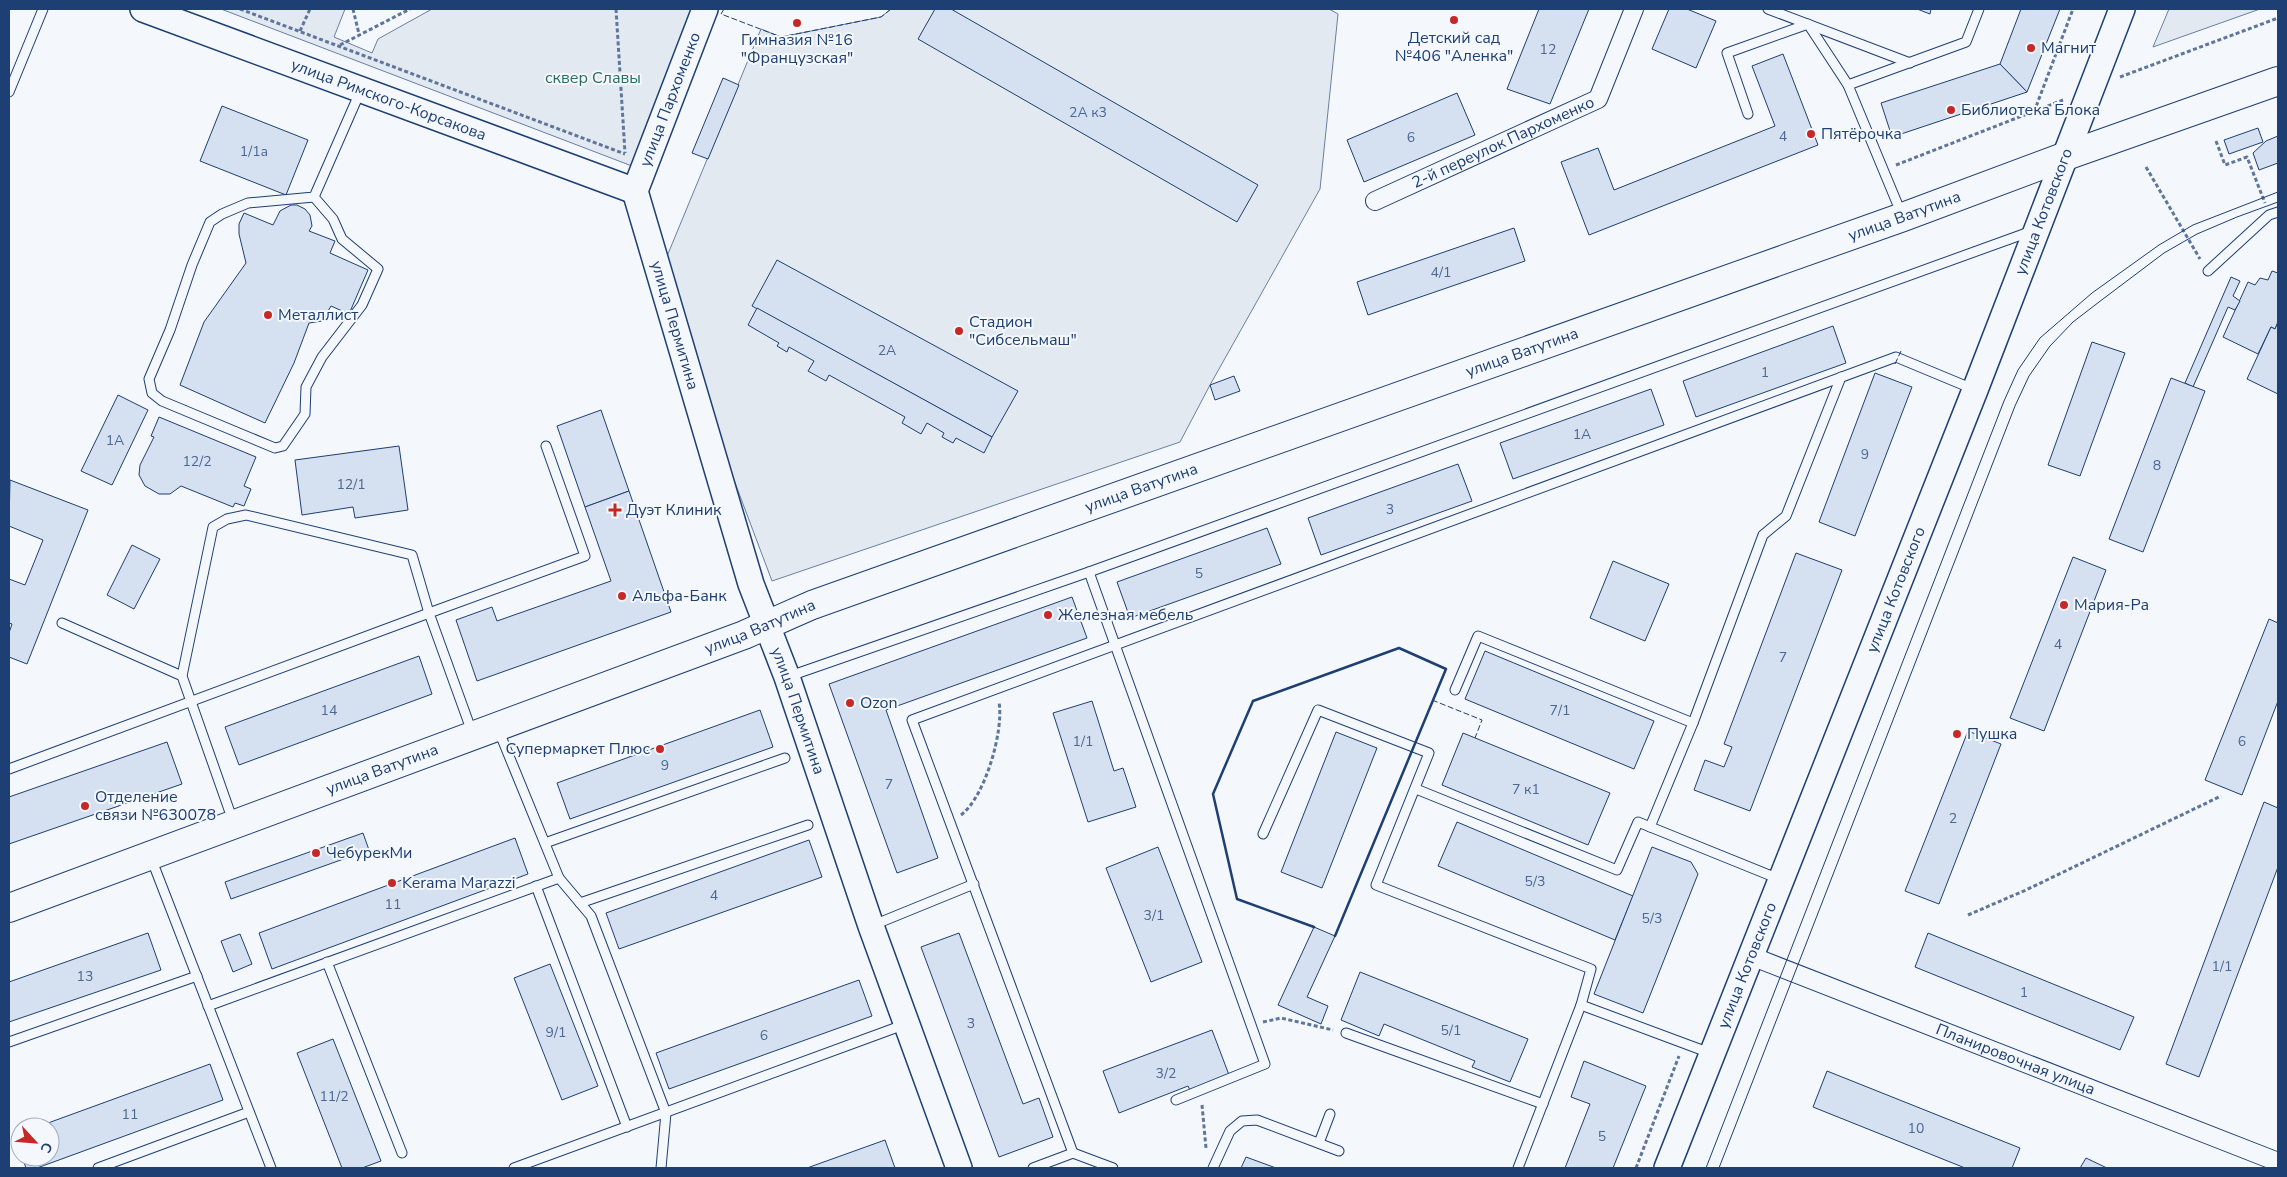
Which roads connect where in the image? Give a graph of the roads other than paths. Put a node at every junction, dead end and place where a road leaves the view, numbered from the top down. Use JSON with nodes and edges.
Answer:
{"nodes":[{"id":1,"x":42,"y":9,"type":"edge"},
{"id":2,"x":143,"y":9,"type":"edge"},
{"id":3,"x":705,"y":9,"type":"edge"},
{"id":4,"x":1634,"y":9,"type":"edge"},
{"id":5,"x":1768,"y":9,"type":"edge"},
{"id":6,"x":1980,"y":9,"type":"edge"},
{"id":7,"x":2122,"y":9,"type":"edge"},
{"id":8,"x":1808,"y":24,"type":"junction"},
{"id":9,"x":1910,"y":62,"type":"junction"},
{"id":10,"x":2278,"y":81,"type":"edge"},
{"id":11,"x":1848,"y":86,"type":"junction"},
{"id":12,"x":361,"y":89,"type":"junction"},
{"id":13,"x":9,"y":92,"type":"edge"},
{"id":14,"x":1748,"y":114,"type":"dead end"},
{"id":15,"x":2066,"y":156,"type":"junction"},
{"id":16,"x":635,"y":191,"type":"junction"},
{"id":17,"x":314,"y":197,"type":"junction"},
{"id":18,"x":1375,"y":201,"type":"dead end"},
{"id":19,"x":2274,"y":214,"type":"edge"},
{"id":20,"x":1903,"y":217,"type":"junction"},
{"id":21,"x":2037,"y":229,"type":"junction"},
{"id":22,"x":2208,"y":271,"type":"road end"},
{"id":23,"x":1841,"y":377,"type":"junction"},
{"id":24,"x":1975,"y":390,"type":"junction"},
{"id":25,"x":546,"y":446,"type":"dead end"},
{"id":26,"x":1089,"y":572,"type":"junction"},
{"id":27,"x":429,"y":613,"type":"junction"},
{"id":28,"x":62,"y":623,"type":"dead end"},
{"id":29,"x":767,"y":625,"type":"junction"},
{"id":30,"x":1114,"y":646,"type":"junction"},
{"id":31,"x":182,"y":676,"type":"junction"},
{"id":32,"x":787,"y":677,"type":"junction"},
{"id":33,"x":1455,"y":690,"type":"dead end"},
{"id":34,"x":191,"y":702,"type":"junction"},
{"id":35,"x":1693,"y":723,"type":"junction"},
{"id":36,"x":485,"y":731,"type":"junction"},
{"id":37,"x":785,"y":758,"type":"dead end"},
{"id":38,"x":9,"y":769,"type":"edge"},
{"id":39,"x":1416,"y":789,"type":"junction"},
{"id":40,"x":234,"y":824,"type":"junction"},
{"id":41,"x":808,"y":824,"type":"dead end"},
{"id":42,"x":1650,"y":827,"type":"junction"},
{"id":43,"x":1264,"y":834,"type":"dead end"},
{"id":44,"x":545,"y":843,"type":"junction"},
{"id":45,"x":150,"y":855,"type":"junction"},
{"id":46,"x":559,"y":878,"type":"junction"},
{"id":47,"x":1781,"y":880,"type":"junction"},
{"id":48,"x":974,"y":884,"type":"junction"},
{"id":49,"x":536,"y":886,"type":"junction"},
{"id":50,"x":580,"y":904,"type":"junction"},
{"id":51,"x":9,"y":908,"type":"edge"},
{"id":52,"x":871,"y":926,"type":"junction"},
{"id":53,"x":1751,"y":956,"type":"junction"},
{"id":54,"x":328,"y":962,"type":"junction"},
{"id":55,"x":197,"y":976,"type":"junction"},
{"id":56,"x":1580,"y":1005,"type":"junction"},
{"id":57,"x":208,"y":1006,"type":"junction"},
{"id":58,"x":906,"y":1024,"type":"junction"},
{"id":59,"x":1346,"y":1033,"type":"dead end"},
{"id":60,"x":9,"y":1042,"type":"edge"},
{"id":61,"x":1713,"y":1054,"type":"junction"},
{"id":62,"x":1176,"y":1100,"type":"dead end"},
{"id":63,"x":1542,"y":1104,"type":"junction"},
{"id":64,"x":249,"y":1112,"type":"junction"},
{"id":65,"x":666,"y":1113,"type":"junction"},
{"id":66,"x":1330,"y":1114,"type":"dead end"},
{"id":67,"x":627,"y":1127,"type":"junction"},
{"id":68,"x":1319,"y":1143,"type":"junction"},
{"id":69,"x":1339,"y":1150,"type":"dead end"},
{"id":70,"x":402,"y":1153,"type":"dead end"},
{"id":71,"x":1073,"y":1153,"type":"junction"},
{"id":72,"x":2278,"y":1162,"type":"edge"},
{"id":73,"x":1090,"y":1164,"type":"edge"},
{"id":74,"x":98,"y":1168,"type":"edge"},
{"id":75,"x":271,"y":1168,"type":"edge"},
{"id":76,"x":514,"y":1168,"type":"edge"},
{"id":77,"x":661,"y":1168,"type":"edge"},
{"id":78,"x":959,"y":1168,"type":"edge"},
{"id":79,"x":1033,"y":1168,"type":"edge"},
{"id":80,"x":1112,"y":1168,"type":"edge"},
{"id":81,"x":1213,"y":1168,"type":"edge"},
{"id":82,"x":1518,"y":1168,"type":"edge"},
{"id":83,"x":1667,"y":1168,"type":"edge"}],
"edges":[{"from":1,"to":13,"type":"lane"},
{"from":2,"to":12,"type":"street","name":"улица Римского-Корсакова"},
{"from":3,"to":16,"type":"street","name":"улица Пархоменко"},
{"from":4,"to":18,"type":"street","name":"2-й переулок Пархоменко"},
{"from":5,"to":8,"type":"lane"},
{"from":6,"to":9,"type":"lane"},
{"from":7,"to":15,"type":"street","name":"улица Котовского"},
{"from":8,"to":9,"type":"lane"},
{"from":8,"to":11,"type":"lane"},
{"from":8,"to":14,"type":"lane"},
{"from":9,"to":11,"type":"lane"},
{"from":10,"to":15,"type":"main road","name":"улица Ватутина"},
{"from":11,"to":20,"type":"lane"},
{"from":12,"to":16,"type":"street","name":"улица Римского-Корсакова"},
{"from":12,"to":17,"type":"lane"},
{"from":15,"to":20,"type":"main road","name":"улица Ватутина"},
{"from":15,"to":21,"type":"street","name":"улица Котовского"},
{"from":16,"to":29,"type":"street","name":"улица Пермитина"},
{"from":17,"to":17,"type":"lane"},
{"from":19,"to":22,"type":"lane"},
{"from":20,"to":29,"type":"main road","name":"улица Ватутина"},
{"from":21,"to":24,"type":"street","name":"улица Котовского"},
{"from":21,"to":26,"type":"lane"},
{"from":23,"to":24,"type":"lane"},
{"from":23,"to":30,"type":"lane"},
{"from":23,"to":35,"type":"lane"},
{"from":24,"to":47,"type":"street","name":"улица Котовского"},
{"from":25,"to":27,"type":"lane"},
{"from":26,"to":30,"type":"lane"},
{"from":26,"to":32,"type":"lane"},
{"from":27,"to":31,"type":"lane"},
{"from":27,"to":34,"type":"lane"},
{"from":27,"to":36,"type":"lane"},
{"from":28,"to":31,"type":"lane"},
{"from":29,"to":32,"type":"street","name":"улица Пермитина"},
{"from":29,"to":36,"type":"main road","name":"улица Ватутина"},
{"from":30,"to":48,"type":"lane"},
{"from":30,"to":62,"type":"lane"},
{"from":31,"to":34,"type":"lane"},
{"from":32,"to":52,"type":"street","name":"улица Пермитина"},
{"from":33,"to":35,"type":"lane"},
{"from":34,"to":38,"type":"lane"},
{"from":34,"to":40,"type":"lane"},
{"from":35,"to":42,"type":"lane"},
{"from":36,"to":40,"type":"main road","name":"улица Ватутина"},
{"from":36,"to":44,"type":"lane"},
{"from":37,"to":44,"type":"lane"},
{"from":39,"to":42,"type":"lane"},
{"from":39,"to":43,"type":"lane"},
{"from":39,"to":56,"type":"lane"},
{"from":40,"to":45,"type":"main road","name":"улица Ватутина"},
{"from":41,"to":50,"type":"lane"},
{"from":42,"to":47,"type":"lane"},
{"from":44,"to":46,"type":"lane"},
{"from":45,"to":51,"type":"main road","name":"улица Ватутина"},
{"from":45,"to":55,"type":"lane"},
{"from":46,"to":49,"type":"lane"},
{"from":46,"to":50,"type":"lane"},
{"from":47,"to":53,"type":"street","name":"улица Котовского"},
{"from":48,"to":52,"type":"lane"},
{"from":48,"to":71,"type":"lane"},
{"from":49,"to":54,"type":"lane"},
{"from":49,"to":67,"type":"lane"},
{"from":50,"to":65,"type":"lane"},
{"from":52,"to":58,"type":"street","name":"улица Пермитина"},
{"from":53,"to":61,"type":"street","name":"улица Котовского"},
{"from":53,"to":72,"type":"street","name":"Планировочная улица"},
{"from":54,"to":57,"type":"lane"},
{"from":54,"to":70,"type":"lane"},
{"from":55,"to":57,"type":"lane"},
{"from":55,"to":60,"type":"lane"},
{"from":56,"to":61,"type":"lane"},
{"from":56,"to":63,"type":"lane"},
{"from":57,"to":64,"type":"lane"},
{"from":58,"to":65,"type":"lane"},
{"from":58,"to":78,"type":"street","name":"улица Пермитина"},
{"from":59,"to":63,"type":"lane"},
{"from":61,"to":83,"type":"street","name":"улица Котовского"},
{"from":63,"to":82,"type":"lane"},
{"from":64,"to":74,"type":"lane"},
{"from":64,"to":75,"type":"lane"},
{"from":65,"to":67,"type":"lane"},
{"from":65,"to":77,"type":"lane"},
{"from":66,"to":68,"type":"lane"},
{"from":67,"to":76,"type":"lane"},
{"from":68,"to":69,"type":"lane"},
{"from":68,"to":81,"type":"lane"},
{"from":71,"to":73,"type":"lane"},
{"from":71,"to":79,"type":"lane"},
{"from":73,"to":80,"type":"lane"}]}
